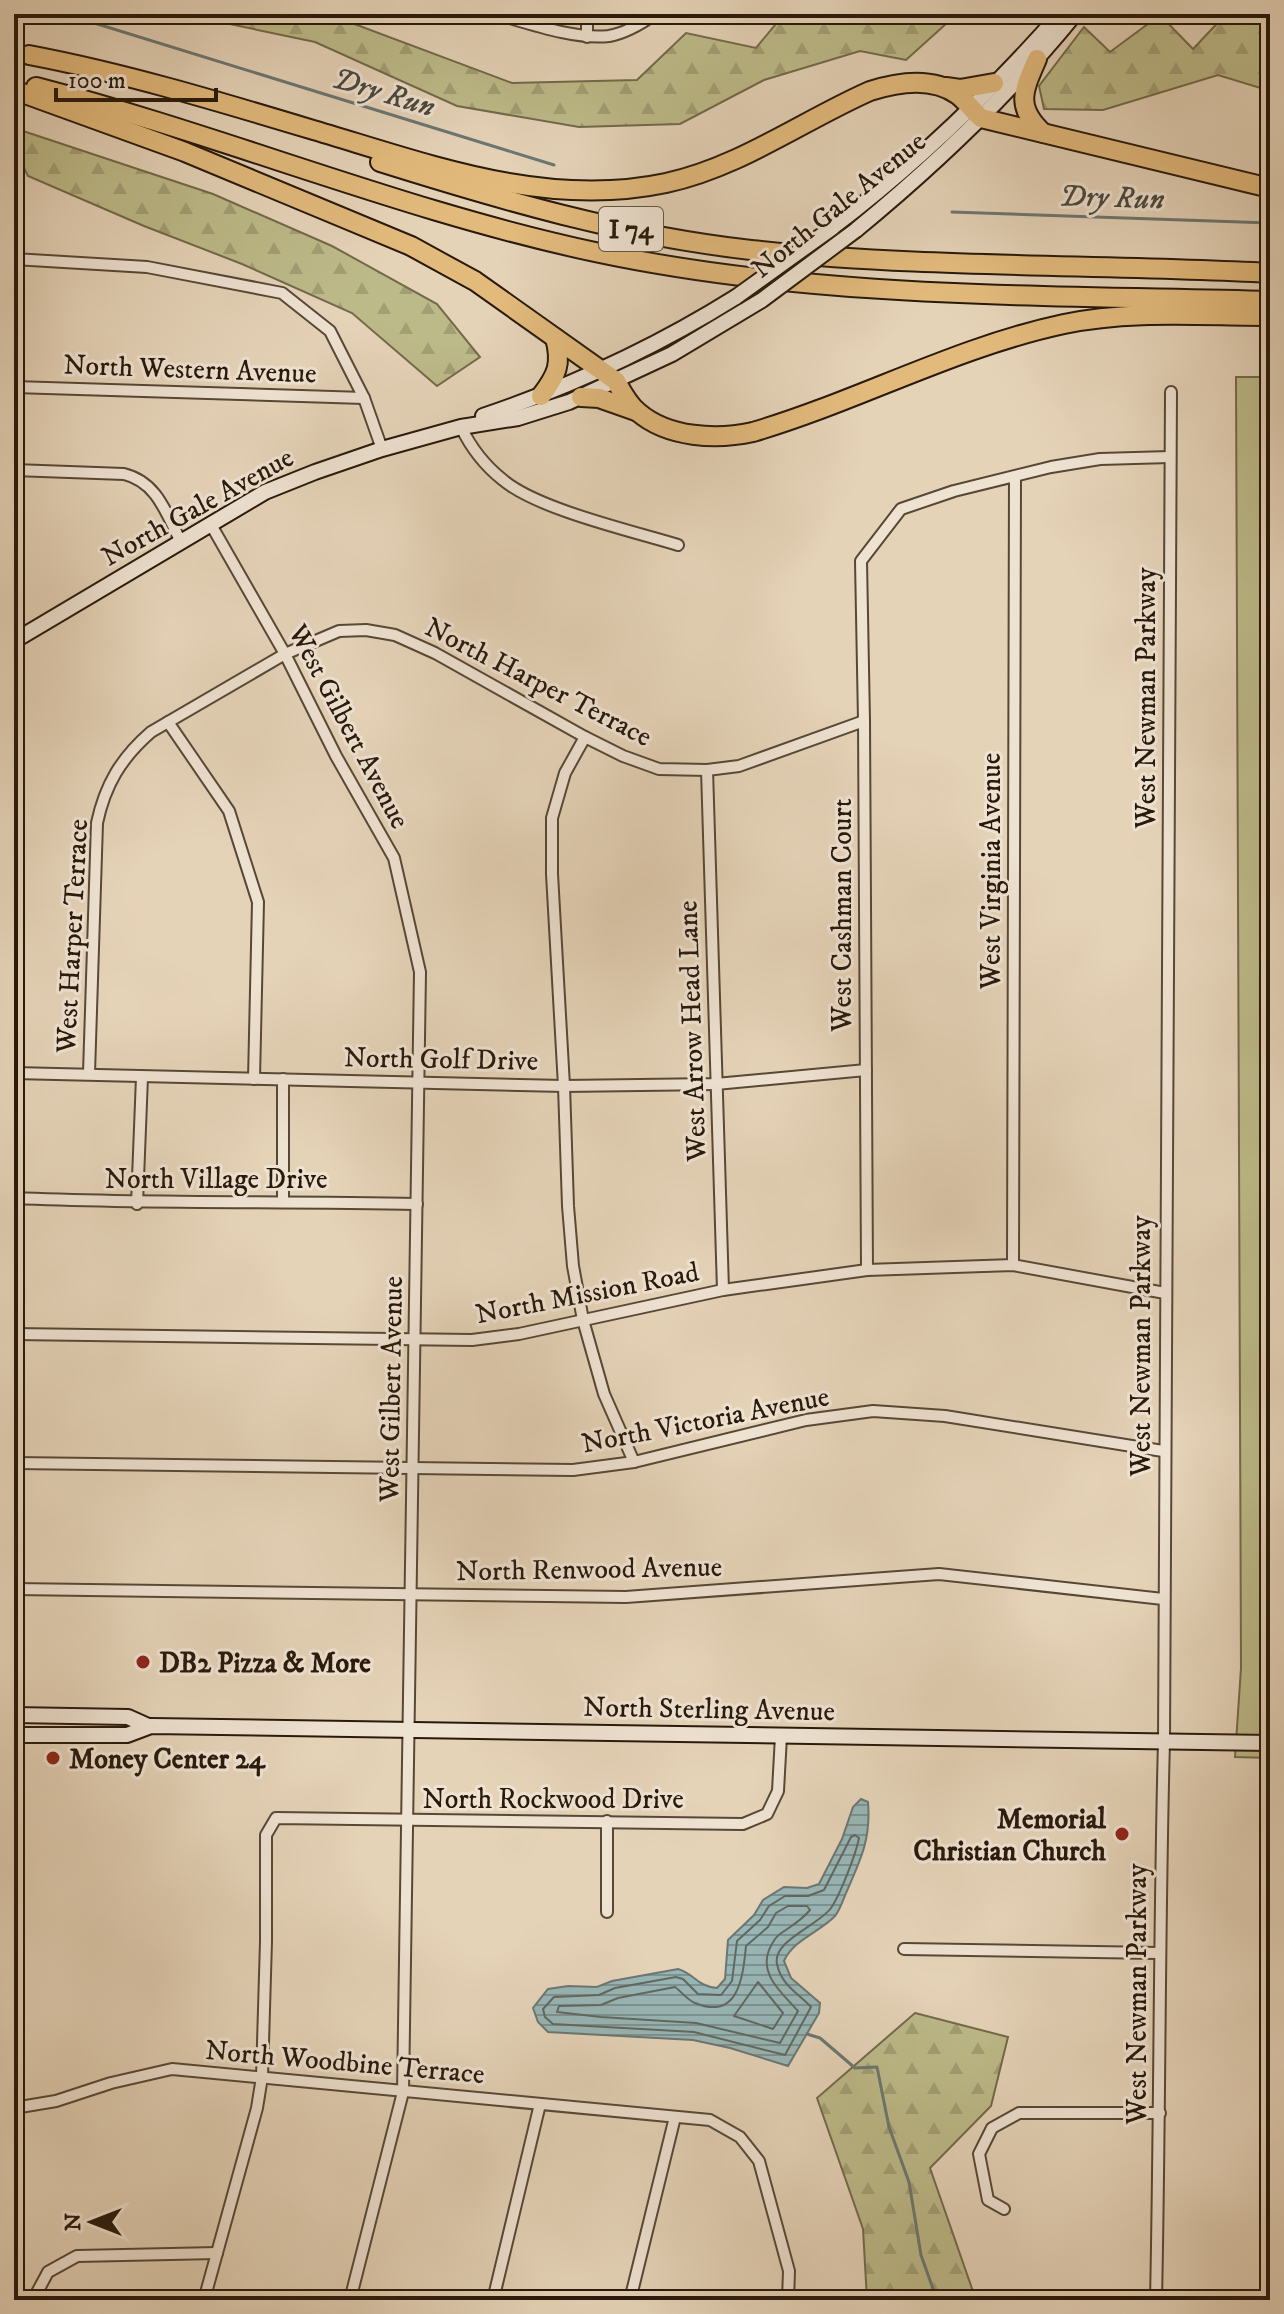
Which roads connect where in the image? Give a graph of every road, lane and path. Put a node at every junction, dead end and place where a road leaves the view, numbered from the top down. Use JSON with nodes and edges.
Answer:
{"nodes":[{"id":1,"x":496,"y":14,"type":"edge"},
{"id":2,"x":587,"y":14,"type":"edge"},
{"id":3,"x":655,"y":14,"type":"edge"},
{"id":4,"x":1060,"y":14,"type":"edge"},
{"id":5,"x":1075,"y":14,"type":"edge"},
{"id":6,"x":587,"y":37,"type":"junction"},
{"id":7,"x":21,"y":53,"type":"edge"},
{"id":8,"x":1037,"y":59,"type":"junction"},
{"id":9,"x":14,"y":81,"type":"edge"},
{"id":10,"x":994,"y":83,"type":"junction"},
{"id":11,"x":935,"y":85,"type":"junction"},
{"id":12,"x":14,"y":90,"type":"edge"},
{"id":13,"x":975,"y":113,"type":"junction"},
{"id":14,"x":1043,"y":133,"type":"junction"},
{"id":15,"x":1270,"y":188,"type":"edge"},
{"id":16,"x":14,"y":259,"type":"edge"},
{"id":17,"x":1270,"y":273,"type":"edge"},
{"id":18,"x":1270,"y":301,"type":"edge"},
{"id":19,"x":1270,"y":316,"type":"edge"},
{"id":20,"x":555,"y":338,"type":"junction"},
{"id":21,"x":608,"y":376,"type":"junction"},
{"id":22,"x":14,"y":387,"type":"edge"},
{"id":23,"x":1171,"y":392,"type":"dead end"},
{"id":24,"x":541,"y":396,"type":"junction"},
{"id":25,"x":581,"y":397,"type":"junction"},
{"id":26,"x":364,"y":398,"type":"junction"},
{"id":27,"x":636,"y":411,"type":"junction"},
{"id":28,"x":461,"y":427,"type":"junction"},
{"id":29,"x":382,"y":449,"type":"junction"},
{"id":30,"x":1170,"y":457,"type":"junction"},
{"id":31,"x":14,"y":470,"type":"edge"},
{"id":32,"x":1015,"y":477,"type":"junction"},
{"id":33,"x":210,"y":523,"type":"junction"},
{"id":34,"x":180,"y":540,"type":"junction"},
{"id":35,"x":678,"y":545,"type":"dead end"},
{"id":36,"x":14,"y":641,"type":"edge"},
{"id":37,"x":285,"y":654,"type":"junction"},
{"id":38,"x":864,"y":721,"type":"junction"},
{"id":39,"x":168,"y":722,"type":"junction"},
{"id":40,"x":585,"y":737,"type":"junction"},
{"id":41,"x":707,"y":770,"type":"junction"},
{"id":42,"x":866,"y":1070,"type":"junction"},
{"id":43,"x":14,"y":1073,"type":"edge"},
{"id":44,"x":89,"y":1073,"type":"junction"},
{"id":45,"x":142,"y":1077,"type":"junction"},
{"id":46,"x":254,"y":1079,"type":"junction"},
{"id":47,"x":283,"y":1079,"type":"junction"},
{"id":48,"x":419,"y":1080,"type":"junction"},
{"id":49,"x":716,"y":1084,"type":"junction"},
{"id":50,"x":564,"y":1086,"type":"junction"},
{"id":51,"x":14,"y":1198,"type":"edge"},
{"id":52,"x":283,"y":1201,"type":"junction"},
{"id":53,"x":137,"y":1204,"type":"junction"},
{"id":54,"x":417,"y":1204,"type":"junction"},
{"id":55,"x":1013,"y":1265,"type":"junction"},
{"id":56,"x":867,"y":1270,"type":"junction"},
{"id":57,"x":723,"y":1290,"type":"junction"},
{"id":58,"x":1165,"y":1293,"type":"junction"},
{"id":59,"x":583,"y":1320,"type":"junction"},
{"id":60,"x":14,"y":1334,"type":"edge"},
{"id":61,"x":416,"y":1340,"type":"junction"},
{"id":62,"x":1163,"y":1451,"type":"junction"},
{"id":63,"x":634,"y":1462,"type":"junction"},
{"id":64,"x":14,"y":1463,"type":"edge"},
{"id":65,"x":412,"y":1467,"type":"junction"},
{"id":66,"x":14,"y":1589,"type":"edge"},
{"id":67,"x":412,"y":1595,"type":"junction"},
{"id":68,"x":1163,"y":1599,"type":"junction"},
{"id":69,"x":14,"y":1715,"type":"edge"},
{"id":70,"x":148,"y":1726,"type":"junction"},
{"id":71,"x":409,"y":1729,"type":"junction"},
{"id":72,"x":14,"y":1735,"type":"edge"},
{"id":73,"x":781,"y":1736,"type":"junction"},
{"id":74,"x":1164,"y":1741,"type":"junction"},
{"id":75,"x":1270,"y":1743,"type":"edge"},
{"id":76,"x":407,"y":1821,"type":"junction"},
{"id":77,"x":607,"y":1821,"type":"junction"},
{"id":78,"x":607,"y":1912,"type":"dead end"},
{"id":79,"x":904,"y":1949,"type":"dead end"},
{"id":80,"x":1158,"y":1953,"type":"junction"},
{"id":81,"x":262,"y":2077,"type":"junction"},
{"id":82,"x":403,"y":2092,"type":"junction"},
{"id":83,"x":540,"y":2104,"type":"junction"},
{"id":84,"x":14,"y":2108,"type":"edge"},
{"id":85,"x":1160,"y":2113,"type":"junction"},
{"id":86,"x":675,"y":2117,"type":"junction"},
{"id":87,"x":1004,"y":2209,"type":"dead end"},
{"id":88,"x":217,"y":2253,"type":"junction"},
{"id":89,"x":33,"y":2300,"type":"edge"},
{"id":90,"x":204,"y":2300,"type":"edge"},
{"id":91,"x":350,"y":2300,"type":"edge"},
{"id":92,"x":493,"y":2300,"type":"edge"},
{"id":93,"x":630,"y":2300,"type":"edge"},
{"id":94,"x":788,"y":2300,"type":"edge"},
{"id":95,"x":1156,"y":2300,"type":"edge"}],
"edges":[{"from":1,"to":6,"type":"street"},
{"from":2,"to":6,"type":"street"},
{"from":3,"to":6,"type":"street"},
{"from":4,"to":10,"type":"main road","name":"North Gale Avenue"},
{"from":5,"to":8,"type":"main road","name":"North Gale Avenue"},
{"from":7,"to":11,"type":"highway"},
{"from":7,"to":17,"type":"highway","number":"I 74"},
{"from":8,"to":13,"type":"main road","name":"North Gale Avenue"},
{"from":8,"to":14,"type":"highway"},
{"from":9,"to":18,"type":"highway","number":"I 74"},
{"from":10,"to":11,"type":"highway"},
{"from":10,"to":13,"type":"main road","name":"North Gale Avenue"},
{"from":11,"to":13,"type":"highway"},
{"from":12,"to":20,"type":"highway"},
{"from":13,"to":14,"type":"highway"},
{"from":13,"to":21,"type":"main road","name":"North Gale Avenue","bridge":true},
{"from":13,"to":21,"type":"main road","name":"North Gale Avenue","bridge":true},
{"from":14,"to":15,"type":"highway"},
{"from":16,"to":26,"type":"street"},
{"from":19,"to":27,"type":"highway"},
{"from":20,"to":21,"type":"highway"},
{"from":20,"to":24,"type":"highway"},
{"from":21,"to":24,"type":"main road","name":"North Gale Avenue"},
{"from":21,"to":25,"type":"main road","name":"North Gale Avenue"},
{"from":21,"to":27,"type":"highway"},
{"from":22,"to":26,"type":"street","name":"North Western Avenue"},
{"from":23,"to":30,"type":"street","name":"West Newman Parkway"},
{"from":24,"to":28,"type":"main road","name":"North Gale Avenue"},
{"from":25,"to":27,"type":"highway"},
{"from":25,"to":28,"type":"main road","name":"North Gale Avenue"},
{"from":26,"to":29,"type":"street"},
{"from":28,"to":29,"type":"main road","name":"North Gale Avenue"},
{"from":28,"to":35,"type":"street"},
{"from":29,"to":33,"type":"main road","name":"North Gale Avenue"},
{"from":30,"to":32,"type":"street"},
{"from":30,"to":58,"type":"street","name":"West Newman Parkway"},
{"from":31,"to":34,"type":"street"},
{"from":32,"to":38,"type":"street","name":"West Cashman Court"},
{"from":32,"to":55,"type":"street","name":"West Virginia Avenue"},
{"from":33,"to":34,"type":"main road","name":"North Gale Avenue"},
{"from":33,"to":37,"type":"street","name":"West Gilbert Avenue"},
{"from":34,"to":36,"type":"main road","name":"North Gale Avenue"},
{"from":37,"to":39,"type":"street","name":"West Harper Terrace"},
{"from":37,"to":40,"type":"street","name":"North Harper Terrace"},
{"from":37,"to":48,"type":"street","name":"West Gilbert Avenue"},
{"from":38,"to":41,"type":"street","name":"North Harper Terrace"},
{"from":38,"to":42,"type":"street","name":"West Cashman Court"},
{"from":39,"to":44,"type":"street","name":"West Harper Terrace"},
{"from":39,"to":46,"type":"street"},
{"from":40,"to":41,"type":"street","name":"North Harper Terrace"},
{"from":40,"to":50,"type":"street"},
{"from":41,"to":49,"type":"street","name":"West Arrow Head Lane"},
{"from":42,"to":49,"type":"street","name":"North Golf Drive"},
{"from":42,"to":56,"type":"street","name":"West Cashman Court"},
{"from":43,"to":44,"type":"street","name":"North Golf Drive"},
{"from":44,"to":45,"type":"street","name":"North Golf Drive"},
{"from":45,"to":46,"type":"street","name":"North Golf Drive"},
{"from":45,"to":53,"type":"street"},
{"from":46,"to":47,"type":"street","name":"North Golf Drive"},
{"from":47,"to":48,"type":"street","name":"North Golf Drive"},
{"from":47,"to":52,"type":"street"},
{"from":48,"to":50,"type":"street","name":"North Golf Drive"},
{"from":48,"to":54,"type":"street","name":"West Gilbert Avenue"},
{"from":49,"to":50,"type":"street","name":"North Golf Drive"},
{"from":49,"to":57,"type":"street","name":"West Arrow Head Lane"},
{"from":50,"to":59,"type":"street"},
{"from":51,"to":53,"type":"street","name":"North Village Drive"},
{"from":52,"to":53,"type":"street","name":"North Village Drive"},
{"from":52,"to":54,"type":"street","name":"North Village Drive"},
{"from":54,"to":61,"type":"street","name":"West Gilbert Avenue"},
{"from":55,"to":56,"type":"street","name":"North Mission Road"},
{"from":55,"to":58,"type":"street","name":"North Mission Road"},
{"from":56,"to":57,"type":"street","name":"North Mission Road"},
{"from":57,"to":59,"type":"street","name":"North Mission Road"},
{"from":58,"to":62,"type":"street","name":"West Newman Parkway"},
{"from":59,"to":61,"type":"street","name":"North Mission Road"},
{"from":59,"to":63,"type":"street"},
{"from":60,"to":61,"type":"street","name":"North Mission Road"},
{"from":61,"to":65,"type":"street","name":"West Gilbert Avenue"},
{"from":62,"to":63,"type":"street","name":"North Victoria Avenue"},
{"from":62,"to":68,"type":"street","name":"West Newman Parkway"},
{"from":63,"to":65,"type":"street","name":"North Victoria Avenue"},
{"from":64,"to":65,"type":"street","name":"North Victoria Avenue"},
{"from":65,"to":67,"type":"street","name":"West Gilbert Avenue"},
{"from":66,"to":67,"type":"street","name":"North Renwood Avenue"},
{"from":67,"to":68,"type":"street","name":"North Renwood Avenue"},
{"from":67,"to":71,"type":"street","name":"West Gilbert Avenue"},
{"from":68,"to":74,"type":"street","name":"West Newman Parkway"},
{"from":69,"to":70,"type":"main road","name":"North Sterling Avenue"},
{"from":70,"to":71,"type":"main road","name":"North Sterling Avenue"},
{"from":70,"to":72,"type":"main road","name":"North Sterling Avenue"},
{"from":71,"to":73,"type":"main road","name":"North Sterling Avenue"},
{"from":71,"to":76,"type":"street","name":"West Gilbert Avenue"},
{"from":73,"to":74,"type":"main road","name":"North Sterling Avenue"},
{"from":73,"to":77,"type":"street","name":"North Rockwood Drive"},
{"from":74,"to":75,"type":"main road","name":"North Sterling Avenue"},
{"from":74,"to":80,"type":"street","name":"West Newman Parkway"},
{"from":76,"to":77,"type":"street","name":"North Rockwood Drive"},
{"from":76,"to":81,"type":"street","name":"North Rockwood Drive"},
{"from":76,"to":82,"type":"street","name":"West Gilbert Avenue"},
{"from":77,"to":78,"type":"street"},
{"from":79,"to":80,"type":"street"},
{"from":80,"to":85,"type":"street","name":"West Newman Parkway"},
{"from":81,"to":82,"type":"street","name":"North Woodbine Terrace"},
{"from":81,"to":84,"type":"street","name":"North Woodbine Terrace"},
{"from":81,"to":88,"type":"street"},
{"from":82,"to":83,"type":"street","name":"North Woodbine Terrace"},
{"from":82,"to":91,"type":"street","name":"West Gilbert Avenue"},
{"from":83,"to":86,"type":"street","name":"North Woodbine Terrace"},
{"from":83,"to":92,"type":"street"},
{"from":85,"to":87,"type":"street"},
{"from":85,"to":95,"type":"street","name":"West Newman Parkway"},
{"from":86,"to":93,"type":"street"},
{"from":86,"to":94,"type":"street","name":"North Woodbine Terrace"},
{"from":88,"to":89,"type":"street"},
{"from":88,"to":90,"type":"street"}]}
